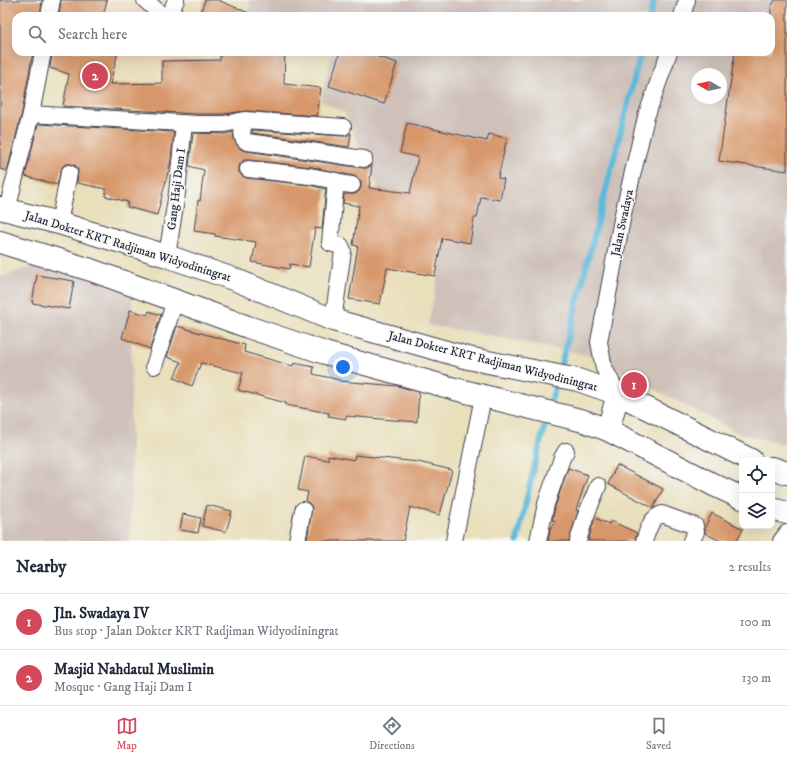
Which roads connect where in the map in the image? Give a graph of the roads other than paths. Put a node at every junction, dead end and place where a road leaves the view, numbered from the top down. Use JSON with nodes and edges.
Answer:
{"nodes":[{"id":1,"x":52,"y":0,"type":"edge"},
{"id":2,"x":145,"y":0,"type":"edge"},
{"id":3,"x":176,"y":0,"type":"edge"},
{"id":4,"x":687,"y":0,"type":"edge"},
{"id":5,"x":50,"y":12,"type":"edge"},
{"id":6,"x":158,"y":12,"type":"edge"},
{"id":7,"x":171,"y":12,"type":"edge"},
{"id":8,"x":683,"y":12,"type":"edge"},
{"id":9,"x":42,"y":56,"type":"edge"},
{"id":10,"x":668,"y":56,"type":"edge"},
{"id":11,"x":32,"y":114,"type":"junction"},
{"id":12,"x":244,"y":120,"type":"junction"},
{"id":13,"x":184,"y":123,"type":"junction"},
{"id":14,"x":343,"y":127,"type":"dead end"},
{"id":15,"x":364,"y":159,"type":"dead end"},
{"id":16,"x":248,"y":168,"type":"dead end"},
{"id":17,"x":68,"y":173,"type":"dead end"},
{"id":18,"x":336,"y":181,"type":"junction"},
{"id":19,"x":352,"y":185,"type":"dead end"},
{"id":20,"x":4,"y":209,"type":"edge"},
{"id":21,"x":59,"y":223,"type":"junction"},
{"id":22,"x":0,"y":242,"type":"edge"},
{"id":23,"x":167,"y":256,"type":"junction"},
{"id":24,"x":175,"y":301,"type":"junction"},
{"id":25,"x":333,"y":320,"type":"junction"},
{"id":26,"x":154,"y":366,"type":"dead end"},
{"id":27,"x":618,"y":394,"type":"junction"},
{"id":28,"x":492,"y":399,"type":"junction"},
{"id":29,"x":608,"y":430,"type":"junction"},
{"id":30,"x":566,"y":451,"type":"dead end"},
{"id":31,"x":745,"y":457,"type":"edge"},
{"id":32,"x":775,"y":469,"type":"edge"},
{"id":33,"x":787,"y":473,"type":"edge"},
{"id":34,"x":598,"y":486,"type":"dead end"},
{"id":35,"x":739,"y":497,"type":"edge"},
{"id":36,"x":303,"y":510,"type":"dead end"},
{"id":37,"x":775,"y":510,"type":"edge"},
{"id":38,"x":787,"y":513,"type":"edge"},
{"id":39,"x":787,"y":533,"type":"edge"},
{"id":40,"x":297,"y":541,"type":"edge"},
{"id":41,"x":454,"y":541,"type":"edge"},
{"id":42,"x":538,"y":541,"type":"edge"},
{"id":43,"x":578,"y":541,"type":"edge"},
{"id":44,"x":644,"y":541,"type":"edge"},
{"id":45,"x":691,"y":541,"type":"edge"},
{"id":46,"x":781,"y":541,"type":"edge"}],
"edges":[{"from":1,"to":5,"type":"street"},
{"from":2,"to":6,"type":"street"},
{"from":3,"to":7,"type":"street"},
{"from":4,"to":8,"type":"street"},
{"from":9,"to":11,"type":"street"},
{"from":10,"to":27,"type":"street","name":"Jalan Swadaya"},
{"from":11,"to":13,"type":"street"},
{"from":11,"to":20,"type":"street"},
{"from":12,"to":13,"type":"street"},
{"from":12,"to":14,"type":"street"},
{"from":12,"to":15,"type":"street"},
{"from":13,"to":23,"type":"street","name":"Gang Haji Dam I"},
{"from":16,"to":18,"type":"street"},
{"from":17,"to":21,"type":"street"},
{"from":18,"to":19,"type":"street"},
{"from":18,"to":25,"type":"street"},
{"from":20,"to":21,"type":"main road","name":"Jalan Dokter KRT Radjiman Widyodiningrat"},
{"from":21,"to":23,"type":"main road","name":"Jalan Dokter KRT Radjiman Widyodiningrat"},
{"from":22,"to":24,"type":"main road"},
{"from":23,"to":25,"type":"main road","name":"Jalan Dokter KRT Radjiman Widyodiningrat"},
{"from":24,"to":26,"type":"street"},
{"from":24,"to":28,"type":"main road"},
{"from":25,"to":27,"type":"main road","name":"Jalan Dokter KRT Radjiman Widyodiningrat"},
{"from":27,"to":29,"type":"main road"},
{"from":27,"to":31,"type":"main road","name":"Jalan Dokter KRT Radjiman Widyodiningrat"},
{"from":28,"to":29,"type":"main road"},
{"from":28,"to":41,"type":"street"},
{"from":29,"to":35,"type":"main road"},
{"from":30,"to":42,"type":"street"},
{"from":32,"to":33,"type":"main road"},
{"from":34,"to":43,"type":"street"},
{"from":36,"to":40,"type":"street"},
{"from":37,"to":38,"type":"main road"},
{"from":39,"to":46,"type":"street"},
{"from":44,"to":45,"type":"street"}]}
